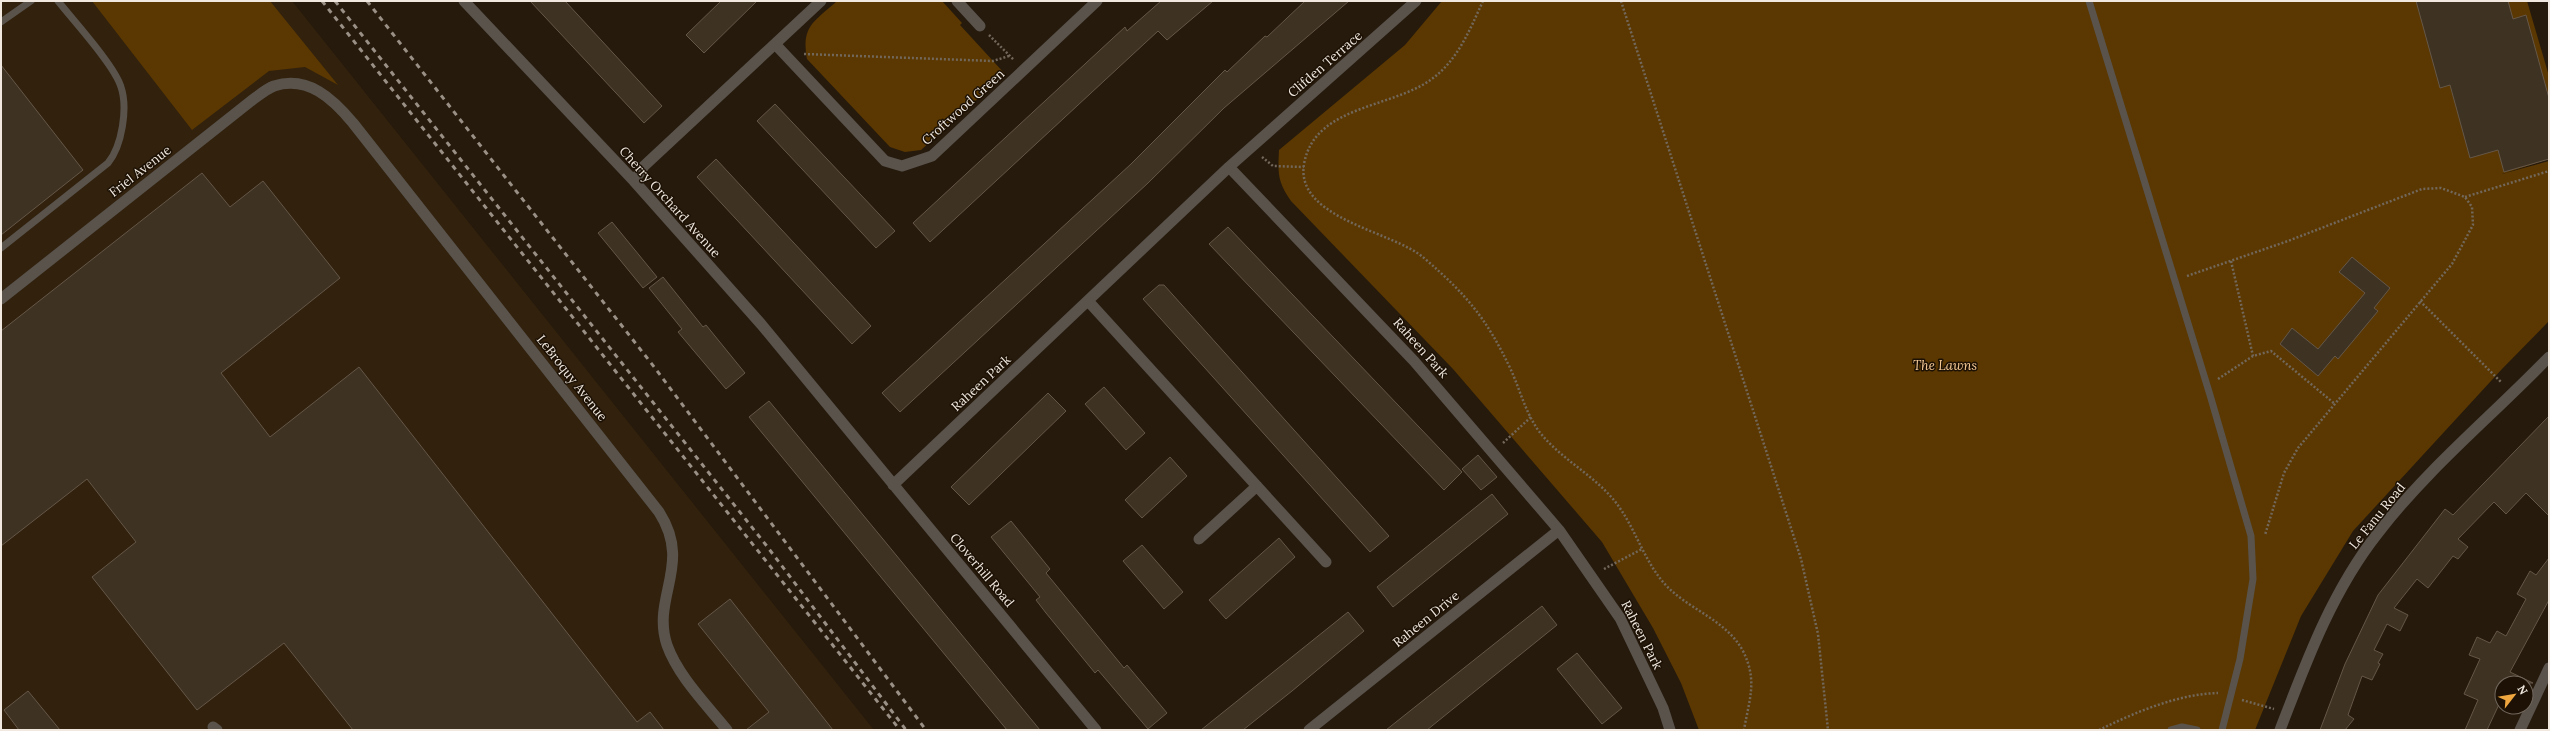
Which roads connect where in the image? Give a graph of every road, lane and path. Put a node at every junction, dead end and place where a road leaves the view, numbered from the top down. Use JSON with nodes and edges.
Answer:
{"nodes":[{"id":1,"x":31,"y":1,"type":"edge"},
{"id":2,"x":58,"y":1,"type":"edge"},
{"id":3,"x":464,"y":1,"type":"edge"},
{"id":4,"x":821,"y":1,"type":"edge"},
{"id":5,"x":957,"y":1,"type":"edge"},
{"id":6,"x":1097,"y":1,"type":"edge"},
{"id":7,"x":1416,"y":1,"type":"edge"},
{"id":8,"x":1483,"y":1,"type":"edge"},
{"id":9,"x":1621,"y":1,"type":"edge"},
{"id":10,"x":2089,"y":1,"type":"edge"},
{"id":11,"x":1,"y":22,"type":"edge"},
{"id":12,"x":980,"y":26,"type":"joint"},
{"id":13,"x":775,"y":44,"type":"junction"},
{"id":14,"x":1009,"y":56,"type":"junction"},
{"id":15,"x":792,"y":62,"type":"junction"},
{"id":16,"x":1024,"y":70,"type":"junction"},
{"id":17,"x":303,"y":84,"type":"joint"},
{"id":18,"x":1252,"y":147,"type":"junction"},
{"id":19,"x":1229,"y":167,"type":"junction"},
{"id":20,"x":1304,"y":167,"type":"junction"},
{"id":21,"x":2549,"y":172,"type":"edge"},
{"id":22,"x":634,"y":181,"type":"junction"},
{"id":23,"x":2465,"y":197,"type":"junction"},
{"id":24,"x":1,"y":248,"type":"edge"},
{"id":25,"x":2231,"y":261,"type":"junction"},
{"id":26,"x":2175,"y":280,"type":"junction"},
{"id":27,"x":1,"y":299,"type":"edge"},
{"id":28,"x":2420,"y":301,"type":"junction"},
{"id":29,"x":1089,"y":302,"type":"junction"},
{"id":30,"x":2252,"y":356,"type":"junction"},
{"id":31,"x":2549,"y":357,"type":"edge"},
{"id":32,"x":2207,"y":385,"type":"junction"},
{"id":33,"x":2513,"y":395,"type":"junction"},
{"id":34,"x":2335,"y":404,"type":"junction"},
{"id":35,"x":1531,"y":417,"type":"junction"},
{"id":36,"x":847,"y":428,"type":"joint"},
{"id":37,"x":1492,"y":452,"type":"junction"},
{"id":38,"x":893,"y":485,"type":"junction"},
{"id":39,"x":1256,"y":486,"type":"junction"},
{"id":40,"x":1559,"y":530,"type":"junction"},
{"id":41,"x":1199,"y":539,"type":"dead end"},
{"id":42,"x":1642,"y":549,"type":"junction"},
{"id":43,"x":1326,"y":562,"type":"dead end"},
{"id":44,"x":2252,"y":562,"type":"junction"},
{"id":45,"x":1591,"y":576,"type":"junction"},
{"id":46,"x":2549,"y":668,"type":"edge"},
{"id":47,"x":2231,"y":697,"type":"junction"},
{"id":48,"x":2287,"y":712,"type":"junction"},
{"id":49,"x":727,"y":730,"type":"edge"},
{"id":50,"x":1096,"y":730,"type":"edge"},
{"id":51,"x":1309,"y":730,"type":"edge"},
{"id":52,"x":1670,"y":730,"type":"edge"},
{"id":53,"x":1744,"y":730,"type":"edge"},
{"id":54,"x":1828,"y":730,"type":"edge"},
{"id":55,"x":2099,"y":730,"type":"edge"},
{"id":56,"x":2171,"y":730,"type":"edge"},
{"id":57,"x":2197,"y":730,"type":"edge"},
{"id":58,"x":2222,"y":730,"type":"edge"},
{"id":59,"x":2280,"y":730,"type":"edge"},
{"id":60,"x":2520,"y":730,"type":"edge"}],
"edges":[{"from":1,"to":11,"type":"lane"},
{"from":2,"to":24,"type":"lane"},
{"from":3,"to":22,"type":"street","name":"Cherry Orchard Avenue"},
{"from":4,"to":13,"type":"street"},
{"from":5,"to":12,"type":"street"},
{"from":6,"to":16,"type":"street","name":"Croftwood Green"},
{"from":7,"to":18,"type":"street","name":"Clifden Terrace"},
{"from":8,"to":20,"type":"path"},
{"from":9,"to":54,"type":"path"},
{"from":10,"to":26,"type":"lane"},
{"from":12,"to":14,"type":"path"},
{"from":13,"to":15,"type":"street","name":"Croftwood Green"},
{"from":13,"to":22,"type":"street"},
{"from":14,"to":15,"type":"path"},
{"from":14,"to":16,"type":"path"},
{"from":15,"to":16,"type":"street","name":"Croftwood Green"},
{"from":17,"to":27,"type":"street","name":"Friel Avenue"},
{"from":17,"to":49,"type":"street","name":"LeBroquy Avenue"},
{"from":18,"to":19,"type":"street","name":"Clifden Terrace"},
{"from":18,"to":20,"type":"path"},
{"from":19,"to":29,"type":"street","name":"Raheen Park"},
{"from":19,"to":37,"type":"street","name":"Raheen Park"},
{"from":20,"to":35,"type":"path"},
{"from":21,"to":23,"type":"path"},
{"from":22,"to":36,"type":"street","name":"Cherry Orchard Avenue"},
{"from":23,"to":25,"type":"path"},
{"from":23,"to":28,"type":"path"},
{"from":25,"to":26,"type":"path"},
{"from":25,"to":30,"type":"path"},
{"from":26,"to":32,"type":"lane"},
{"from":28,"to":33,"type":"path"},
{"from":28,"to":34,"type":"path"},
{"from":29,"to":38,"type":"street","name":"Raheen Park"},
{"from":29,"to":39,"type":"street"},
{"from":30,"to":32,"type":"path"},
{"from":30,"to":34,"type":"path"},
{"from":31,"to":33,"type":"street","name":"Le Fanu Road"},
{"from":32,"to":44,"type":"lane"},
{"from":33,"to":48,"type":"street","name":"Le Fanu Road"},
{"from":34,"to":44,"type":"path"},
{"from":35,"to":37,"type":"path"},
{"from":35,"to":42,"type":"path"},
{"from":36,"to":38,"type":"street","name":"Cloverhill Road"},
{"from":37,"to":40,"type":"street","name":"Raheen Park"},
{"from":38,"to":50,"type":"street","name":"Cloverhill Road"},
{"from":39,"to":41,"type":"street"},
{"from":39,"to":43,"type":"street"},
{"from":40,"to":45,"type":"street","name":"Raheen Park"},
{"from":40,"to":51,"type":"street","name":"Raheen Drive"},
{"from":42,"to":45,"type":"path"},
{"from":42,"to":53,"type":"path"},
{"from":44,"to":47,"type":"lane"},
{"from":45,"to":52,"type":"street","name":"Raheen Park"},
{"from":46,"to":60,"type":"street"},
{"from":47,"to":48,"type":"path"},
{"from":47,"to":55,"type":"path"},
{"from":47,"to":58,"type":"lane"},
{"from":48,"to":59,"type":"street","name":"Le Fanu Road"},
{"from":56,"to":57,"type":"lane"}]}
